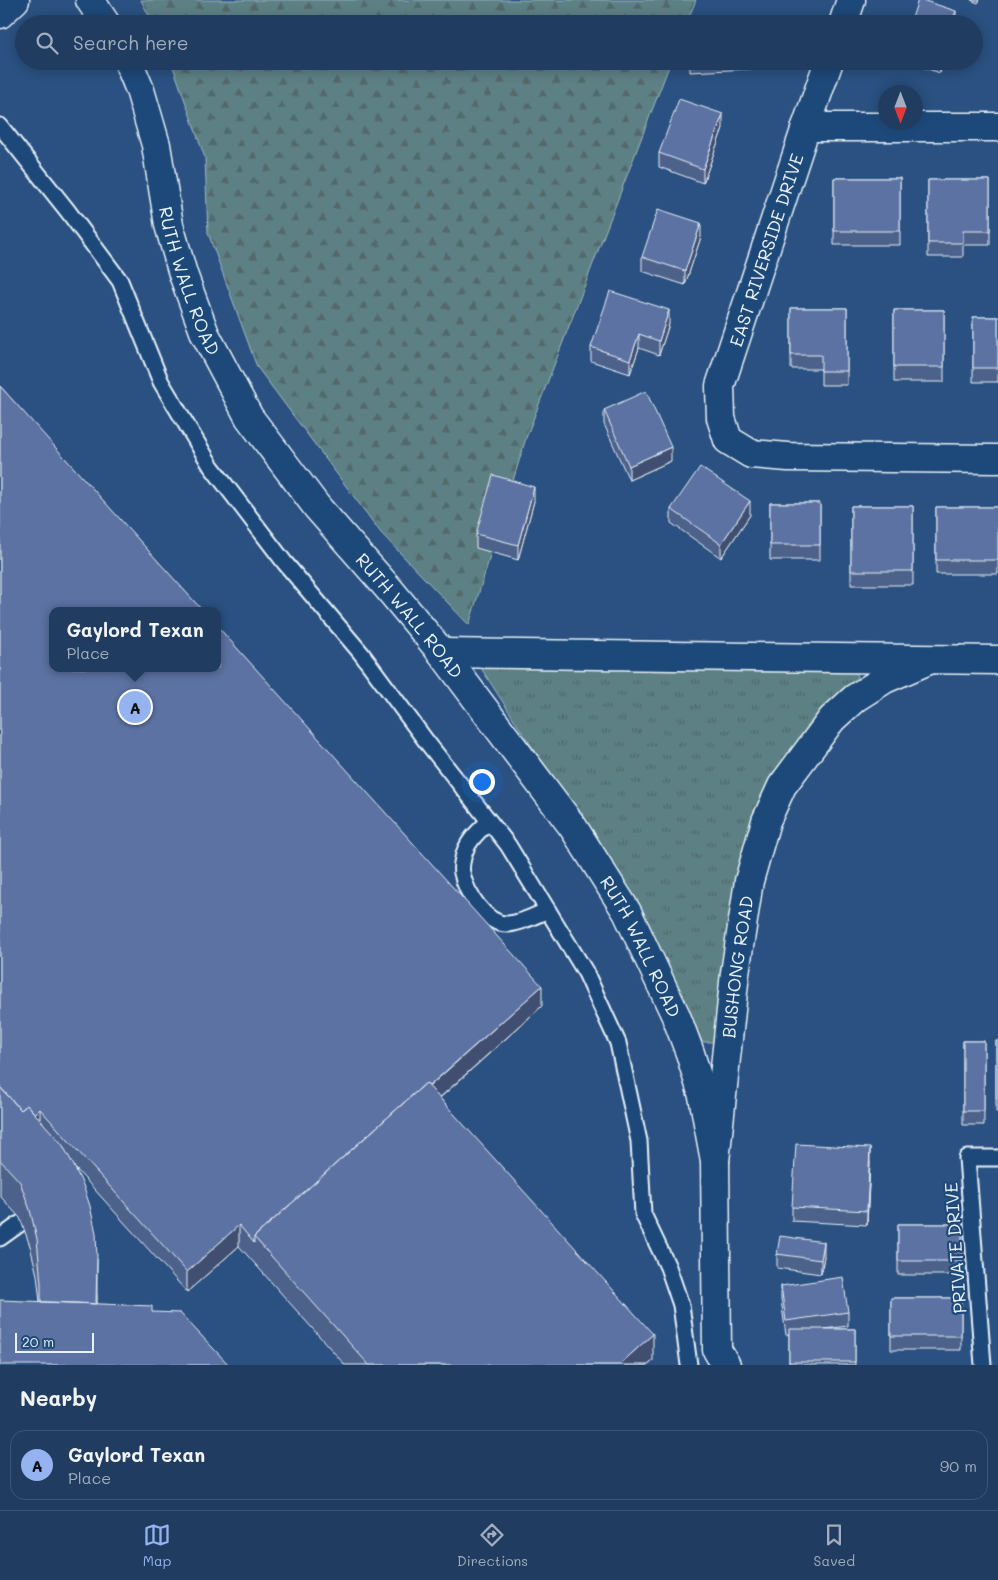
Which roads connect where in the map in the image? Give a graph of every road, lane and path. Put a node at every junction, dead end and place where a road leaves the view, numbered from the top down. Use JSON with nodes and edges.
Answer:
{"nodes":[{"id":1,"x":15,"y":0,"type":"edge"},
{"id":2,"x":90,"y":0,"type":"edge"},
{"id":3,"x":851,"y":0,"type":"edge"},
{"id":4,"x":0,"y":14,"type":"edge"},
{"id":5,"x":100,"y":15,"type":"edge"},
{"id":6,"x":846,"y":15,"type":"edge"},
{"id":7,"x":132,"y":70,"type":"edge"},
{"id":8,"x":826,"y":70,"type":"edge"},
{"id":9,"x":0,"y":126,"type":"edge"},
{"id":10,"x":806,"y":127,"type":"junction"},
{"id":11,"x":998,"y":127,"type":"edge"},
{"id":12,"x":998,"y":459,"type":"edge"},
{"id":13,"x":442,"y":653,"type":"junction"},
{"id":14,"x":929,"y":660,"type":"junction"},
{"id":15,"x":998,"y":660,"type":"edge"},
{"id":16,"x":489,"y":820,"type":"junction"},
{"id":17,"x":548,"y":910,"type":"junction"},
{"id":18,"x":998,"y":1158,"type":"edge"},
{"id":19,"x":715,"y":1161,"type":"junction"},
{"id":20,"x":21,"y":1223,"type":"edge"},
{"id":21,"x":0,"y":1238,"type":"edge"},
{"id":22,"x":721,"y":1357,"type":"edge"},
{"id":23,"x":689,"y":1365,"type":"edge"},
{"id":24,"x":983,"y":1365,"type":"edge"}],
"edges":[{"from":1,"to":4,"type":"street"},
{"from":2,"to":5,"type":"street"},
{"from":3,"to":6,"type":"street"},
{"from":7,"to":13,"type":"street","name":"RUTH WALL ROAD"},
{"from":8,"to":10,"type":"street","name":"EAST RIVERSIDE DRIVE"},
{"from":9,"to":16,"type":"lane"},
{"from":10,"to":11,"type":"street"},
{"from":10,"to":12,"type":"street","name":"EAST RIVERSIDE DRIVE"},
{"from":13,"to":14,"type":"street","name":"BUSHONG ROAD"},
{"from":13,"to":19,"type":"street","name":"RUTH WALL ROAD"},
{"from":14,"to":15,"type":"street","name":"BUSHONG ROAD"},
{"from":14,"to":19,"type":"street","name":"BUSHONG ROAD"},
{"from":16,"to":17,"type":"lane"},
{"from":16,"to":17,"type":"lane"},
{"from":17,"to":23,"type":"lane"},
{"from":18,"to":24,"type":"lane","name":"PRIVATE DRIVE"},
{"from":19,"to":22,"type":"street","name":"BUSHONG ROAD"},
{"from":20,"to":21,"type":"lane"}]}
